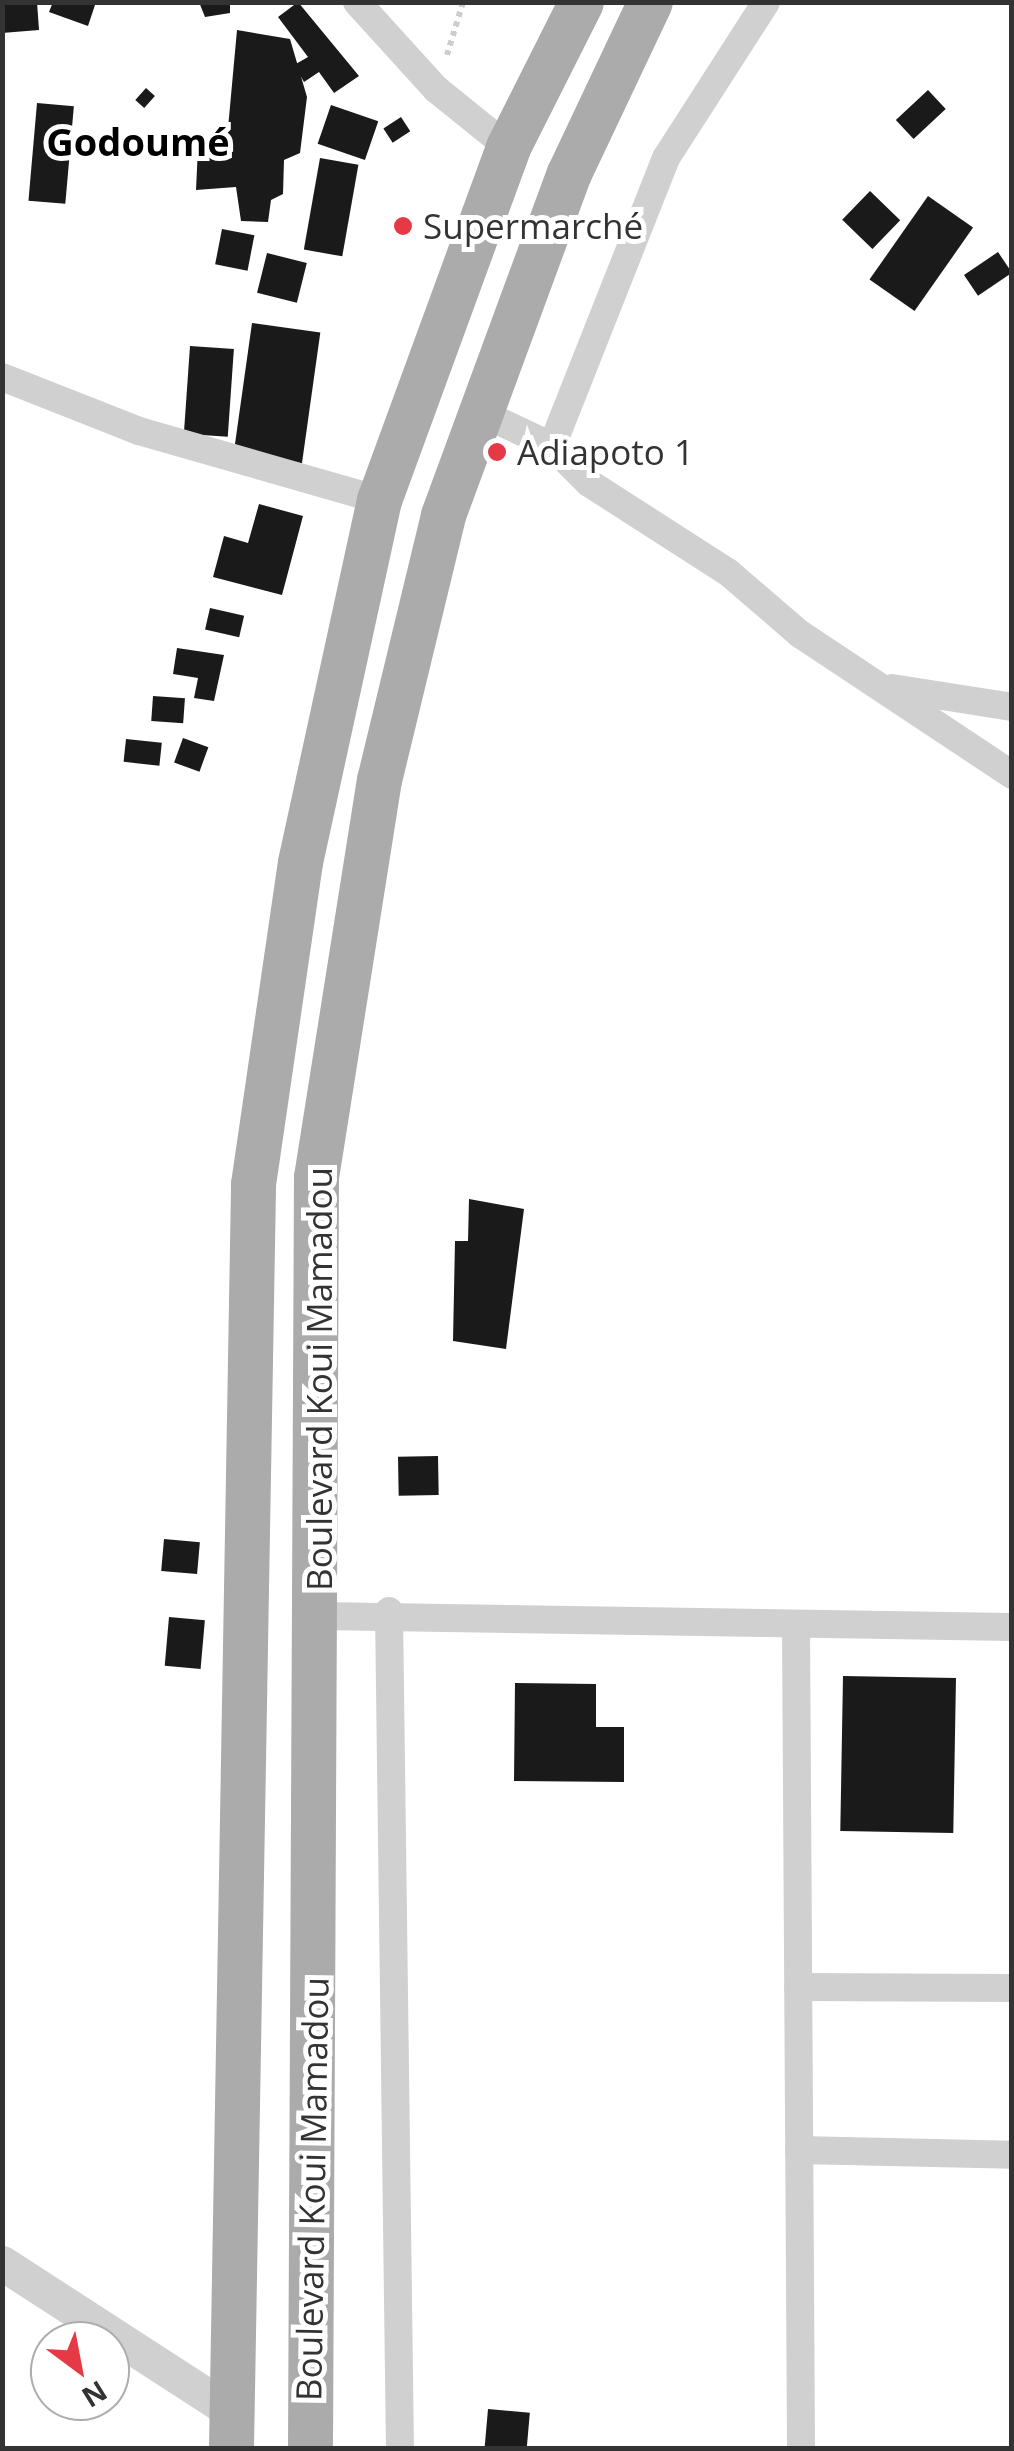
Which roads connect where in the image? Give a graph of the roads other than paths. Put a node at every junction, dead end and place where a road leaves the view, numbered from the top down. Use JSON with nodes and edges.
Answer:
{"nodes":[{"id":1,"x":358,"y":2,"type":"edge"},
{"id":2,"x":581,"y":2,"type":"edge"},
{"id":3,"x":650,"y":2,"type":"edge"},
{"id":4,"x":766,"y":2,"type":"edge"},
{"id":5,"x":508,"y":147,"type":"junction"},
{"id":6,"x":568,"y":174,"type":"junction"},
{"id":7,"x":2,"y":377,"type":"edge"},
{"id":8,"x":475,"y":410,"type":"junction"},
{"id":9,"x":552,"y":446,"type":"junction"},
{"id":10,"x":379,"y":500,"type":"junction"},
{"id":11,"x":885,"y":687,"type":"junction"},
{"id":12,"x":1012,"y":707,"type":"edge"},
{"id":13,"x":1012,"y":775,"type":"edge"},
{"id":14,"x":388,"y":1611,"type":"junction"},
{"id":15,"x":318,"y":1616,"type":"junction"},
{"id":16,"x":796,"y":1625,"type":"junction"},
{"id":17,"x":1012,"y":1627,"type":"edge"},
{"id":18,"x":798,"y":1987,"type":"junction"},
{"id":19,"x":1012,"y":1988,"type":"edge"},
{"id":20,"x":800,"y":2150,"type":"junction"},
{"id":21,"x":1012,"y":2155,"type":"edge"},
{"id":22,"x":2,"y":2263,"type":"edge"},
{"id":23,"x":231,"y":2430,"type":"edge"},
{"id":24,"x":310,"y":2448,"type":"edge"},
{"id":25,"x":400,"y":2448,"type":"edge"},
{"id":26,"x":801,"y":2448,"type":"edge"}],
"edges":[{"from":1,"to":5,"type":"street"},
{"from":2,"to":5,"type":"main road","name":"Boulevard Koui Mamadou"},
{"from":3,"to":6,"type":"main road","name":"Boulevard Koui Mamadou"},
{"from":4,"to":9,"type":"street"},
{"from":5,"to":6,"type":"main road"},
{"from":5,"to":10,"type":"main road","name":"Boulevard Koui Mamadou"},
{"from":6,"to":8,"type":"main road","name":"Boulevard Koui Mamadou"},
{"from":7,"to":10,"type":"street"},
{"from":8,"to":9,"type":"street"},
{"from":8,"to":15,"type":"main road","name":"Boulevard Koui Mamadou"},
{"from":9,"to":11,"type":"street"},
{"from":10,"to":23,"type":"main road","name":"Boulevard Koui Mamadou"},
{"from":11,"to":12,"type":"street"},
{"from":11,"to":13,"type":"street"},
{"from":14,"to":15,"type":"street"},
{"from":14,"to":16,"type":"street"},
{"from":14,"to":25,"type":"street"},
{"from":15,"to":24,"type":"main road","name":"Boulevard Koui Mamadou"},
{"from":16,"to":17,"type":"street"},
{"from":16,"to":18,"type":"street"},
{"from":18,"to":19,"type":"street"},
{"from":18,"to":20,"type":"street"},
{"from":20,"to":21,"type":"street"},
{"from":20,"to":26,"type":"street"},
{"from":22,"to":23,"type":"street"}]}
